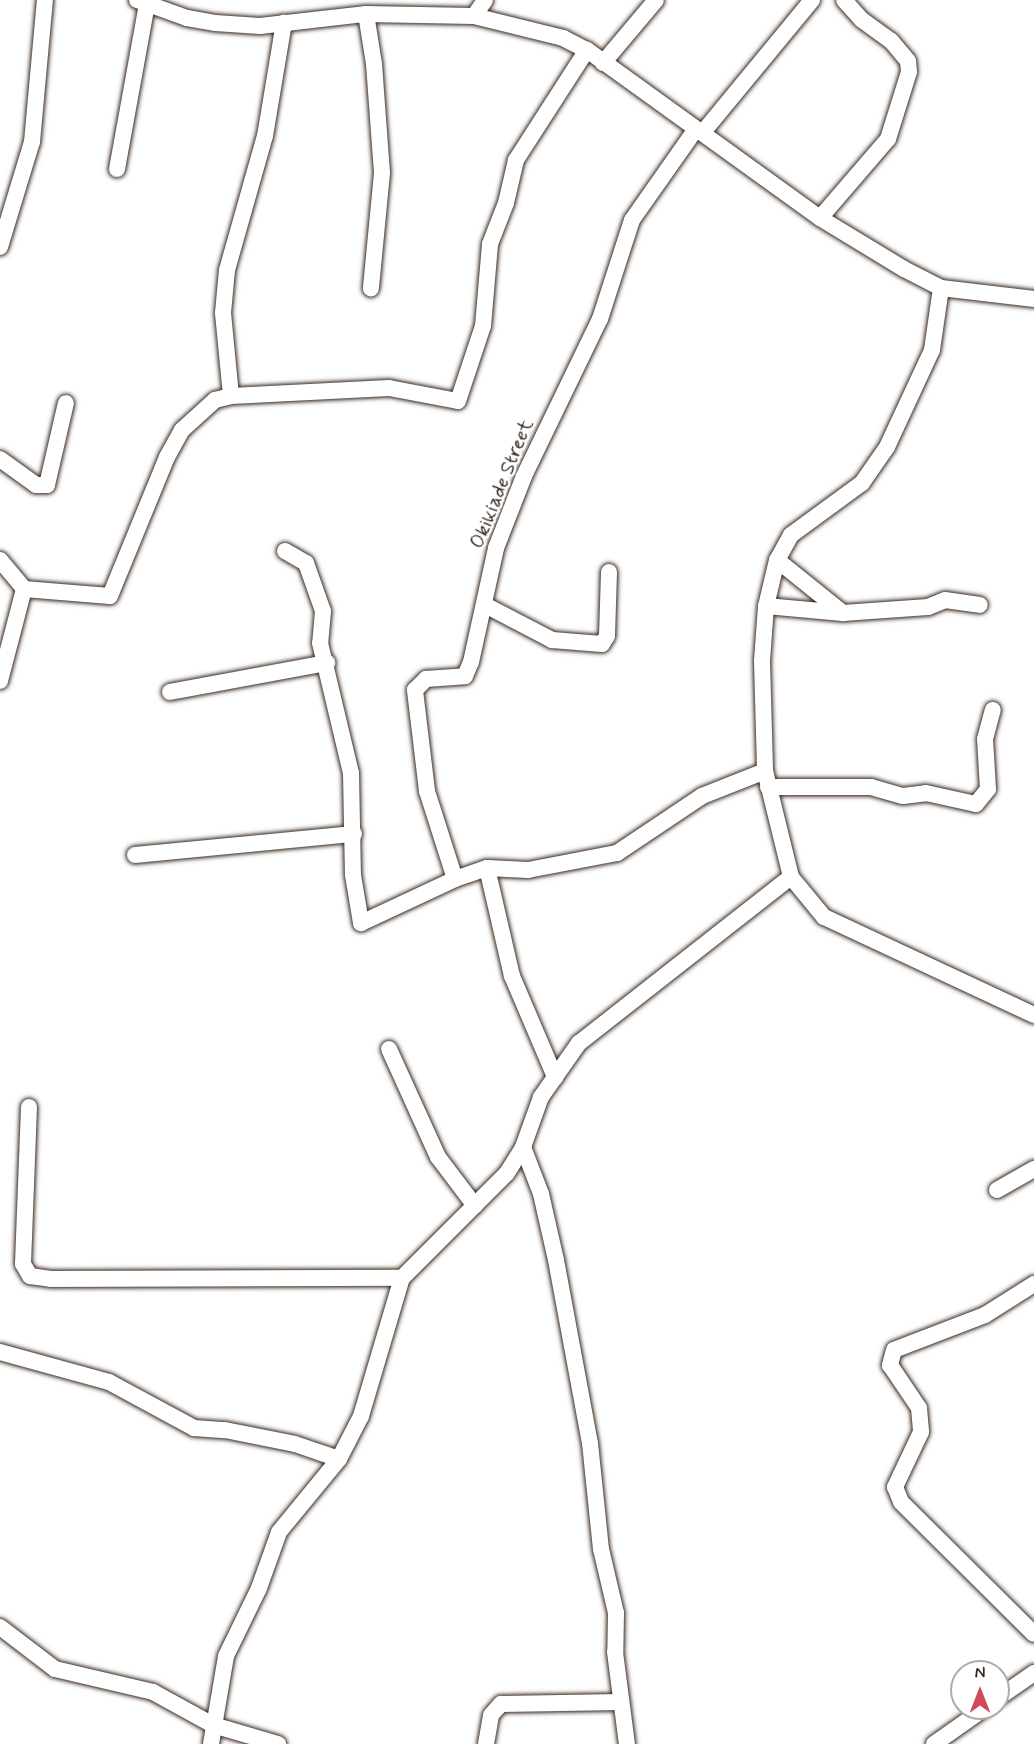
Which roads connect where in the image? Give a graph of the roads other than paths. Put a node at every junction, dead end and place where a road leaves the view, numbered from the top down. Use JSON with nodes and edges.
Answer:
{"nodes":[{"id":1,"x":45,"y":0,"type":"edge"},
{"id":2,"x":485,"y":0,"type":"edge"},
{"id":3,"x":656,"y":0,"type":"edge"},
{"id":4,"x":812,"y":0,"type":"edge"},
{"id":5,"x":844,"y":0,"type":"edge"},
{"id":6,"x":142,"y":2,"type":"edge"},
{"id":7,"x":397,"y":7,"type":"edge"},
{"id":8,"x":366,"y":14,"type":"junction"},
{"id":9,"x":474,"y":16,"type":"junction"},
{"id":10,"x":284,"y":23,"type":"junction"},
{"id":11,"x":588,"y":50,"type":"junction"},
{"id":12,"x":603,"y":63,"type":"junction"},
{"id":13,"x":700,"y":130,"type":"junction"},
{"id":14,"x":117,"y":169,"type":"dead end"},
{"id":15,"x":820,"y":218,"type":"junction"},
{"id":16,"x":0,"y":247,"type":"edge"},
{"id":17,"x":371,"y":288,"type":"dead end"},
{"id":18,"x":942,"y":288,"type":"junction"},
{"id":19,"x":1034,"y":299,"type":"edge"},
{"id":20,"x":231,"y":396,"type":"junction"},
{"id":21,"x":66,"y":403,"type":"dead end"},
{"id":22,"x":0,"y":459,"type":"edge"},
{"id":23,"x":285,"y":551,"type":"dead end"},
{"id":24,"x":0,"y":560,"type":"edge"},
{"id":25,"x":777,"y":560,"type":"junction"},
{"id":26,"x":609,"y":572,"type":"dead end"},
{"id":27,"x":24,"y":589,"type":"junction"},
{"id":28,"x":484,"y":604,"type":"junction"},
{"id":29,"x":980,"y":605,"type":"dead end"},
{"id":30,"x":766,"y":606,"type":"junction"},
{"id":31,"x":843,"y":613,"type":"junction"},
{"id":32,"x":327,"y":663,"type":"junction"},
{"id":33,"x":0,"y":681,"type":"edge"},
{"id":34,"x":170,"y":692,"type":"dead end"},
{"id":35,"x":993,"y":710,"type":"dead end"},
{"id":36,"x":766,"y":779,"type":"junction"},
{"id":37,"x":354,"y":834,"type":"junction"},
{"id":38,"x":135,"y":855,"type":"dead end"},
{"id":39,"x":487,"y":868,"type":"junction"},
{"id":40,"x":791,"y":877,"type":"junction"},
{"id":41,"x":455,"y":879,"type":"junction"},
{"id":42,"x":1034,"y":1015,"type":"edge"},
{"id":43,"x":389,"y":1049,"type":"dead end"},
{"id":44,"x":555,"y":1077,"type":"junction"},
{"id":45,"x":29,"y":1107,"type":"dead end"},
{"id":46,"x":523,"y":1147,"type":"junction"},
{"id":47,"x":1034,"y":1169,"type":"edge"},
{"id":48,"x":997,"y":1191,"type":"dead end"},
{"id":49,"x":475,"y":1206,"type":"junction"},
{"id":50,"x":402,"y":1278,"type":"junction"},
{"id":51,"x":1034,"y":1284,"type":"edge"},
{"id":52,"x":0,"y":1352,"type":"edge"},
{"id":53,"x":339,"y":1459,"type":"junction"},
{"id":54,"x":0,"y":1627,"type":"edge"},
{"id":55,"x":1034,"y":1634,"type":"edge"},
{"id":56,"x":1034,"y":1673,"type":"edge"},
{"id":57,"x":1010,"y":1690,"type":"edge"},
{"id":58,"x":621,"y":1702,"type":"junction"},
{"id":59,"x":968,"y":1720,"type":"edge"},
{"id":60,"x":213,"y":1725,"type":"junction"},
{"id":61,"x":211,"y":1744,"type":"edge"},
{"id":62,"x":278,"y":1744,"type":"edge"},
{"id":63,"x":486,"y":1744,"type":"edge"},
{"id":64,"x":627,"y":1744,"type":"edge"},
{"id":65,"x":934,"y":1744,"type":"edge"}],
"edges":[{"from":1,"to":16,"type":"street"},
{"from":2,"to":9,"type":"street"},
{"from":3,"to":12,"type":"street"},
{"from":4,"to":13,"type":"street","name":"Okikiade Street"},
{"from":5,"to":15,"type":"street"},
{"from":6,"to":10,"type":"street"},
{"from":6,"to":14,"type":"street"},
{"from":7,"to":8,"type":"street"},
{"from":7,"to":9,"type":"street"},
{"from":8,"to":10,"type":"street"},
{"from":8,"to":17,"type":"street"},
{"from":9,"to":11,"type":"street"},
{"from":10,"to":20,"type":"street"},
{"from":11,"to":12,"type":"street"},
{"from":11,"to":20,"type":"street"},
{"from":12,"to":13,"type":"street"},
{"from":13,"to":15,"type":"street"},
{"from":13,"to":28,"type":"street","name":"Okikiade Street"},
{"from":15,"to":18,"type":"street"},
{"from":18,"to":19,"type":"street"},
{"from":18,"to":25,"type":"street"},
{"from":20,"to":27,"type":"street"},
{"from":21,"to":22,"type":"street"},
{"from":23,"to":32,"type":"street"},
{"from":24,"to":27,"type":"street"},
{"from":25,"to":30,"type":"street"},
{"from":25,"to":31,"type":"street"},
{"from":26,"to":28,"type":"street"},
{"from":27,"to":33,"type":"street"},
{"from":28,"to":41,"type":"street","name":"Okikiade Street"},
{"from":29,"to":31,"type":"street"},
{"from":30,"to":31,"type":"street"},
{"from":30,"to":36,"type":"street"},
{"from":32,"to":34,"type":"street"},
{"from":32,"to":37,"type":"street"},
{"from":35,"to":36,"type":"street"},
{"from":36,"to":39,"type":"street"},
{"from":36,"to":40,"type":"street"},
{"from":37,"to":38,"type":"street"},
{"from":37,"to":41,"type":"street"},
{"from":39,"to":41,"type":"street"},
{"from":39,"to":44,"type":"street"},
{"from":40,"to":42,"type":"street"},
{"from":40,"to":44,"type":"street"},
{"from":43,"to":49,"type":"street"},
{"from":44,"to":46,"type":"street"},
{"from":45,"to":50,"type":"street"},
{"from":46,"to":49,"type":"street"},
{"from":46,"to":58,"type":"street"},
{"from":47,"to":48,"type":"street"},
{"from":49,"to":50,"type":"street"},
{"from":50,"to":53,"type":"street"},
{"from":51,"to":55,"type":"street"},
{"from":52,"to":53,"type":"street"},
{"from":53,"to":60,"type":"street"},
{"from":54,"to":60,"type":"street"},
{"from":56,"to":57,"type":"street"},
{"from":58,"to":63,"type":"street"},
{"from":58,"to":64,"type":"street"},
{"from":59,"to":65,"type":"street"},
{"from":60,"to":61,"type":"street"},
{"from":60,"to":62,"type":"street"}]}
